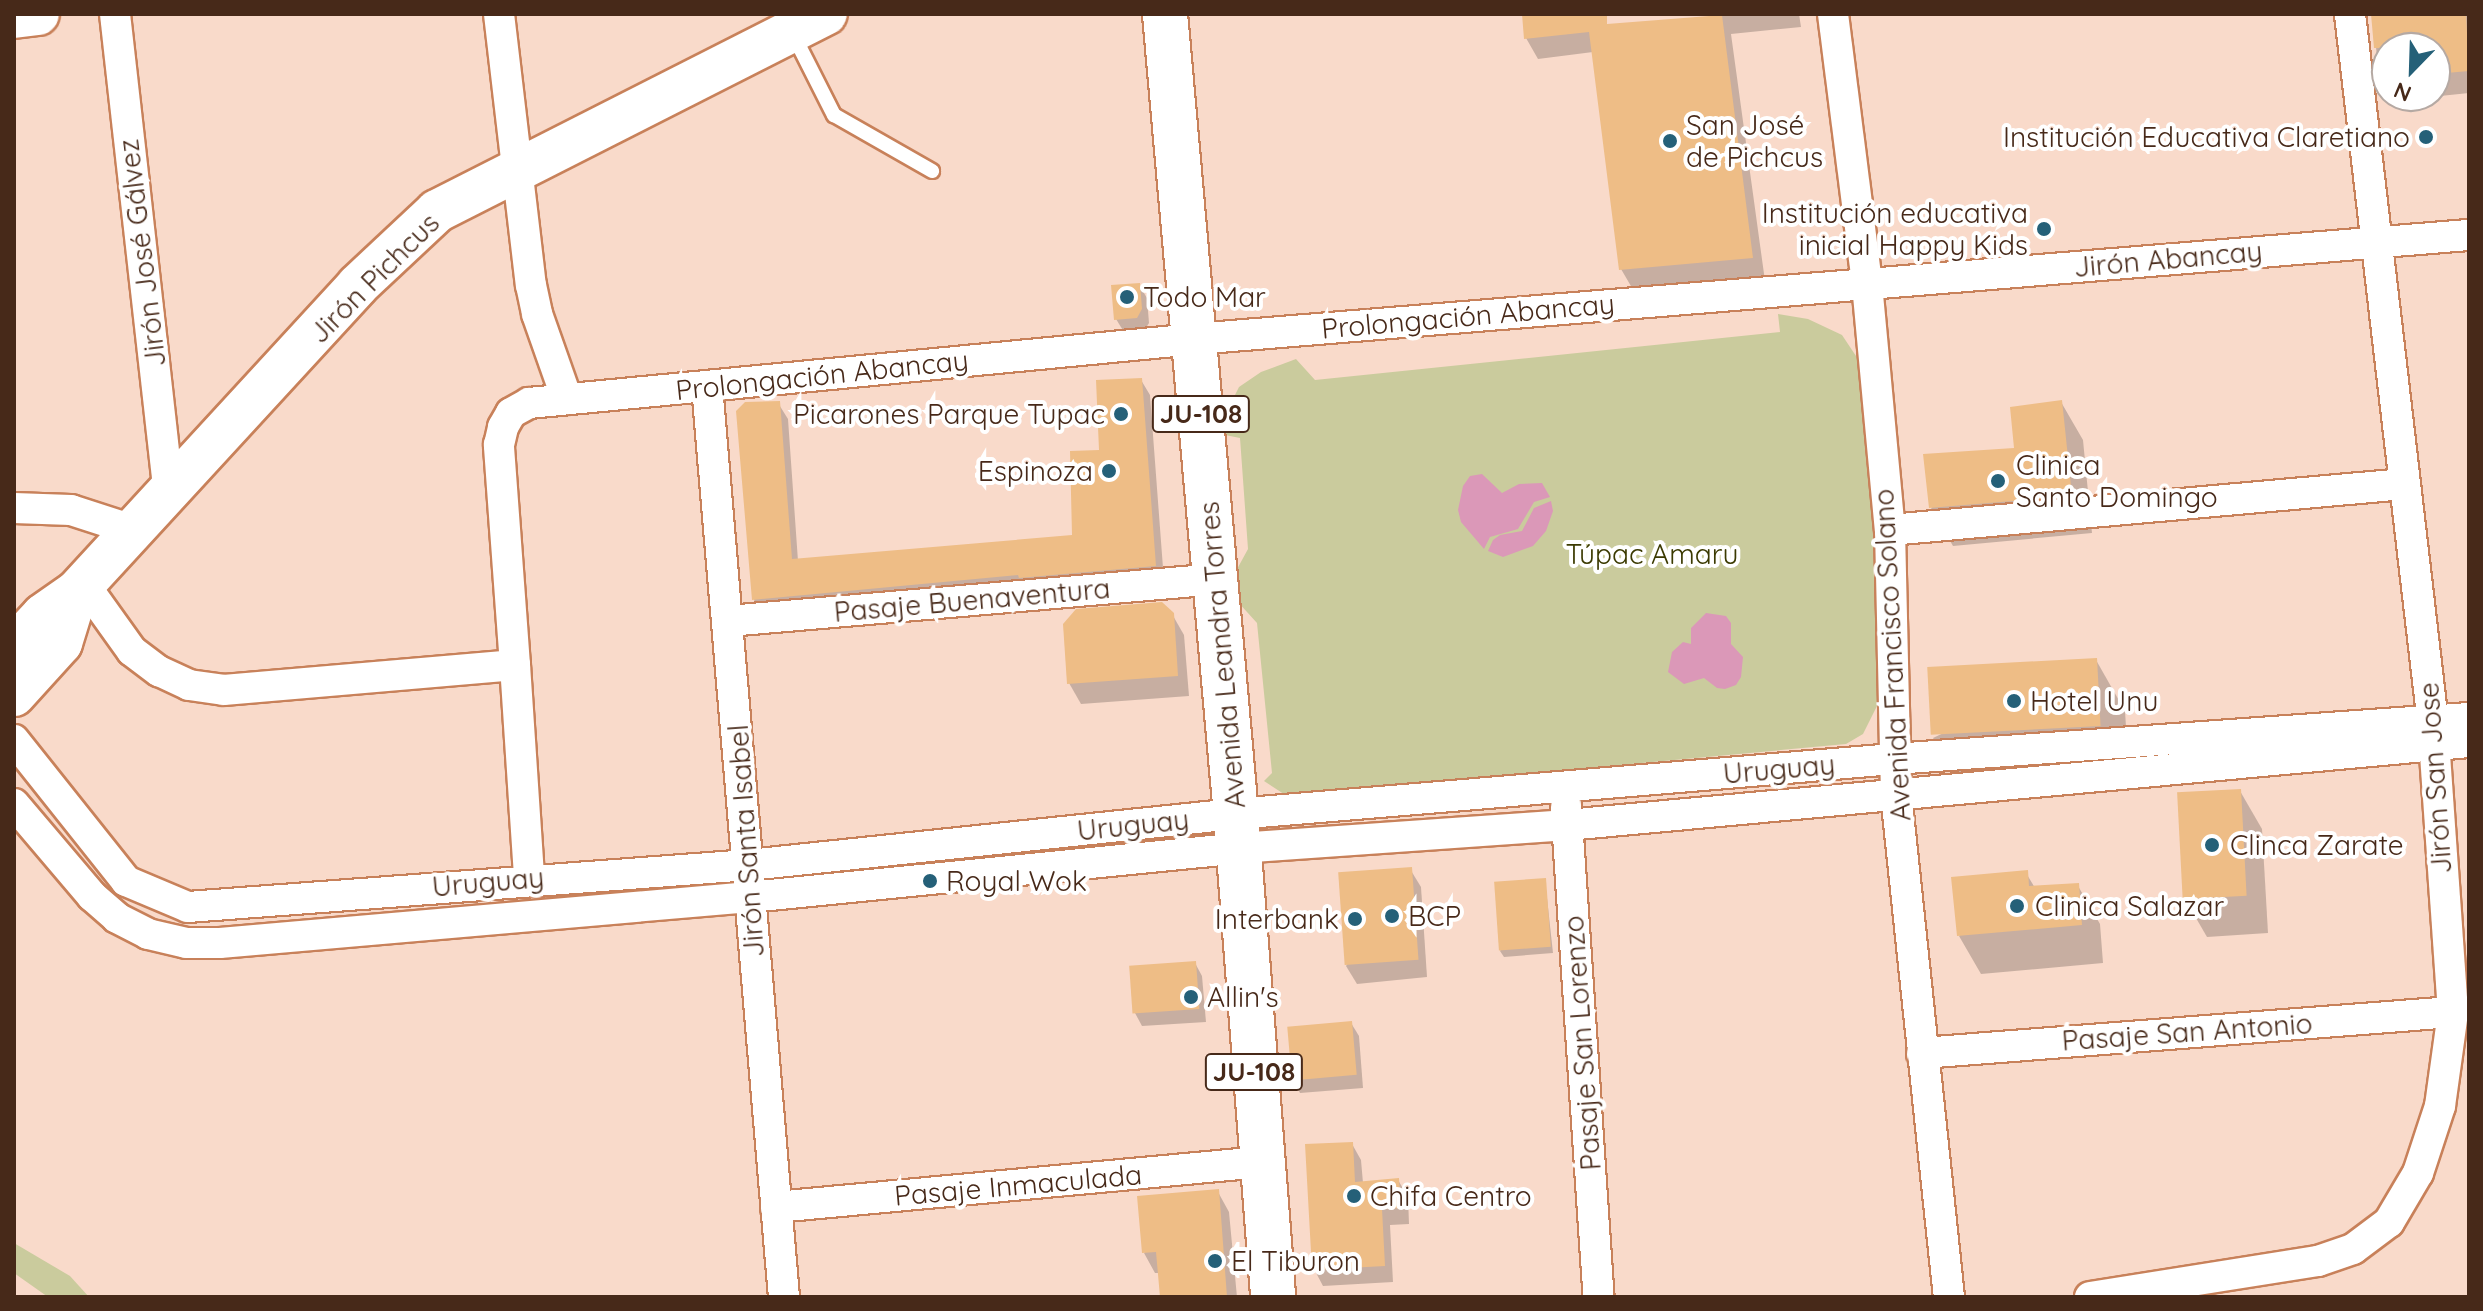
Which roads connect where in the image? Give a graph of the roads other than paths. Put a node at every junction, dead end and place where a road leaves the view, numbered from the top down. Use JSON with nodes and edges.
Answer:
{"nodes":[{"id":1,"x":38,"y":14,"type":"edge"},
{"id":2,"x":115,"y":14,"type":"edge"},
{"id":3,"x":499,"y":14,"type":"edge"},
{"id":4,"x":1165,"y":14,"type":"edge"},
{"id":5,"x":1833,"y":14,"type":"edge"},
{"id":6,"x":2350,"y":14,"type":"edge"},
{"id":7,"x":14,"y":17,"type":"edge"},
{"id":8,"x":809,"y":24,"type":"edge"},
{"id":9,"x":520,"y":171,"type":"junction"},
{"id":10,"x":932,"y":171,"type":"dead end"},
{"id":11,"x":2469,"y":235,"type":"edge"},
{"id":12,"x":2378,"y":242,"type":"junction"},
{"id":13,"x":1867,"y":284,"type":"junction"},
{"id":14,"x":1195,"y":339,"type":"junction"},
{"id":15,"x":707,"y":386,"type":"junction"},
{"id":16,"x":567,"y":399,"type":"junction"},
{"id":17,"x":2404,"y":484,"type":"junction"},
{"id":18,"x":169,"y":492,"type":"junction"},
{"id":19,"x":14,"y":508,"type":"edge"},
{"id":20,"x":133,"y":530,"type":"junction"},
{"id":21,"x":1890,"y":530,"type":"junction"},
{"id":22,"x":1216,"y":579,"type":"junction"},
{"id":23,"x":80,"y":587,"type":"junction"},
{"id":24,"x":728,"y":621,"type":"junction"},
{"id":25,"x":14,"y":646,"type":"edge"},
{"id":26,"x":515,"y":665,"type":"junction"},
{"id":27,"x":14,"y":695,"type":"edge"},
{"id":28,"x":2469,"y":718,"type":"edge"},
{"id":29,"x":2434,"y":734,"type":"junction"},
{"id":30,"x":14,"y":740,"type":"edge"},
{"id":31,"x":2469,"y":742,"type":"edge"},
{"id":32,"x":1894,"y":759,"type":"junction"},
{"id":33,"x":1565,"y":789,"type":"junction"},
{"id":34,"x":1896,"y":794,"type":"junction"},
{"id":35,"x":14,"y":804,"type":"edge"},
{"id":36,"x":1567,"y":825,"type":"junction"},
{"id":37,"x":1237,"y":831,"type":"junction"},
{"id":38,"x":749,"y":865,"type":"junction"},
{"id":39,"x":529,"y":878,"type":"junction"},
{"id":40,"x":750,"y":897,"type":"junction"},
{"id":41,"x":2453,"y":1012,"type":"junction"},
{"id":42,"x":1922,"y":1053,"type":"junction"},
{"id":43,"x":1261,"y":1162,"type":"junction"},
{"id":44,"x":776,"y":1207,"type":"junction"},
{"id":45,"x":784,"y":1297,"type":"edge"},
{"id":46,"x":1273,"y":1297,"type":"edge"},
{"id":47,"x":1599,"y":1297,"type":"edge"},
{"id":48,"x":1949,"y":1297,"type":"edge"},
{"id":49,"x":2090,"y":1297,"type":"edge"}],
"edges":[{"from":1,"to":7,"type":"street"},
{"from":2,"to":18,"type":"street","name":"Jirón José Gálvez"},
{"from":3,"to":9,"type":"street"},
{"from":4,"to":14,"type":"main road","name":"Avenida Leandra Torres","number":"JU-108"},
{"from":5,"to":13,"type":"street","name":"Avenida Francisco Solano"},
{"from":6,"to":12,"type":"street","name":"Jirón San Jose"},
{"from":8,"to":9,"type":"street","name":"Jirón Pichcus"},
{"from":8,"to":10,"type":"lane"},
{"from":9,"to":16,"type":"street"},
{"from":9,"to":18,"type":"street","name":"Jirón Pichcus"},
{"from":11,"to":12,"type":"street","name":"Jirón Abancay"},
{"from":12,"to":13,"type":"street","name":"Jirón Abancay"},
{"from":12,"to":17,"type":"street","name":"Jirón San Jose"},
{"from":13,"to":14,"type":"street","name":"Prolongación Abancay"},
{"from":13,"to":21,"type":"street","name":"Avenida Francisco Solano"},
{"from":14,"to":15,"type":"street","name":"Prolongación Abancay"},
{"from":14,"to":22,"type":"main road","name":"Avenida Leandra Torres","number":"JU-108"},
{"from":15,"to":16,"type":"street","name":"Prolongación Abancay"},
{"from":15,"to":24,"type":"street","name":"Jirón Santa Isabel"},
{"from":16,"to":26,"type":"street","name":"Prolongación Abancay"},
{"from":17,"to":21,"type":"street"},
{"from":17,"to":29,"type":"street","name":"Jirón San Jose"},
{"from":18,"to":20,"type":"street","name":"Jirón Pichcus"},
{"from":19,"to":20,"type":"street"},
{"from":20,"to":23,"type":"street","name":"Jirón Pichcus"},
{"from":21,"to":32,"type":"street","name":"Avenida Francisco Solano"},
{"from":22,"to":24,"type":"street","name":"Pasaje Buenaventura"},
{"from":22,"to":37,"type":"main road","name":"Avenida Leandra Torres","number":"JU-108"},
{"from":23,"to":25,"type":"street"},
{"from":23,"to":26,"type":"street"},
{"from":23,"to":27,"type":"street"},
{"from":24,"to":38,"type":"street","name":"Jirón Santa Isabel"},
{"from":26,"to":39,"type":"street"},
{"from":28,"to":29,"type":"street","name":"Uruguay"},
{"from":29,"to":31,"type":"street","name":"Uruguay"},
{"from":29,"to":32,"type":"street","name":"Uruguay"},
{"from":29,"to":34,"type":"street","name":"Uruguay"},
{"from":29,"to":41,"type":"street","name":"Jirón San Jose"},
{"from":30,"to":39,"type":"street","name":"Uruguay"},
{"from":32,"to":33,"type":"street","name":"Uruguay"},
{"from":32,"to":34,"type":"street","name":"Avenida Francisco Solano"},
{"from":33,"to":36,"type":"street","name":"Pasaje San Lorenzo"},
{"from":33,"to":37,"type":"street","name":"Uruguay"},
{"from":34,"to":36,"type":"street","name":"Uruguay"},
{"from":34,"to":42,"type":"street","name":"Avenida Francisco Solano"},
{"from":35,"to":40,"type":"street","name":"Uruguay"},
{"from":36,"to":37,"type":"street","name":"Uruguay"},
{"from":36,"to":47,"type":"street","name":"Pasaje San Lorenzo"},
{"from":37,"to":38,"type":"street","name":"Uruguay"},
{"from":37,"to":40,"type":"street","name":"Uruguay"},
{"from":37,"to":43,"type":"main road","name":"Avenida Leandra Torres","number":"JU-108"},
{"from":38,"to":39,"type":"street","name":"Uruguay"},
{"from":38,"to":40,"type":"street","name":"Jirón Santa Isabel"},
{"from":40,"to":44,"type":"street","name":"Jirón Santa Isabel"},
{"from":41,"to":42,"type":"street","name":"Pasaje San Antonio"},
{"from":41,"to":49,"type":"street","name":"Jirón San Jose"},
{"from":42,"to":48,"type":"street","name":"Avenida Francisco Solano"},
{"from":43,"to":44,"type":"street","name":"Pasaje Inmaculada"},
{"from":43,"to":46,"type":"main road","name":"Avenida Leandra Torres","number":"JU-108"},
{"from":44,"to":45,"type":"street","name":"Jirón Santa Isabel"}]}
